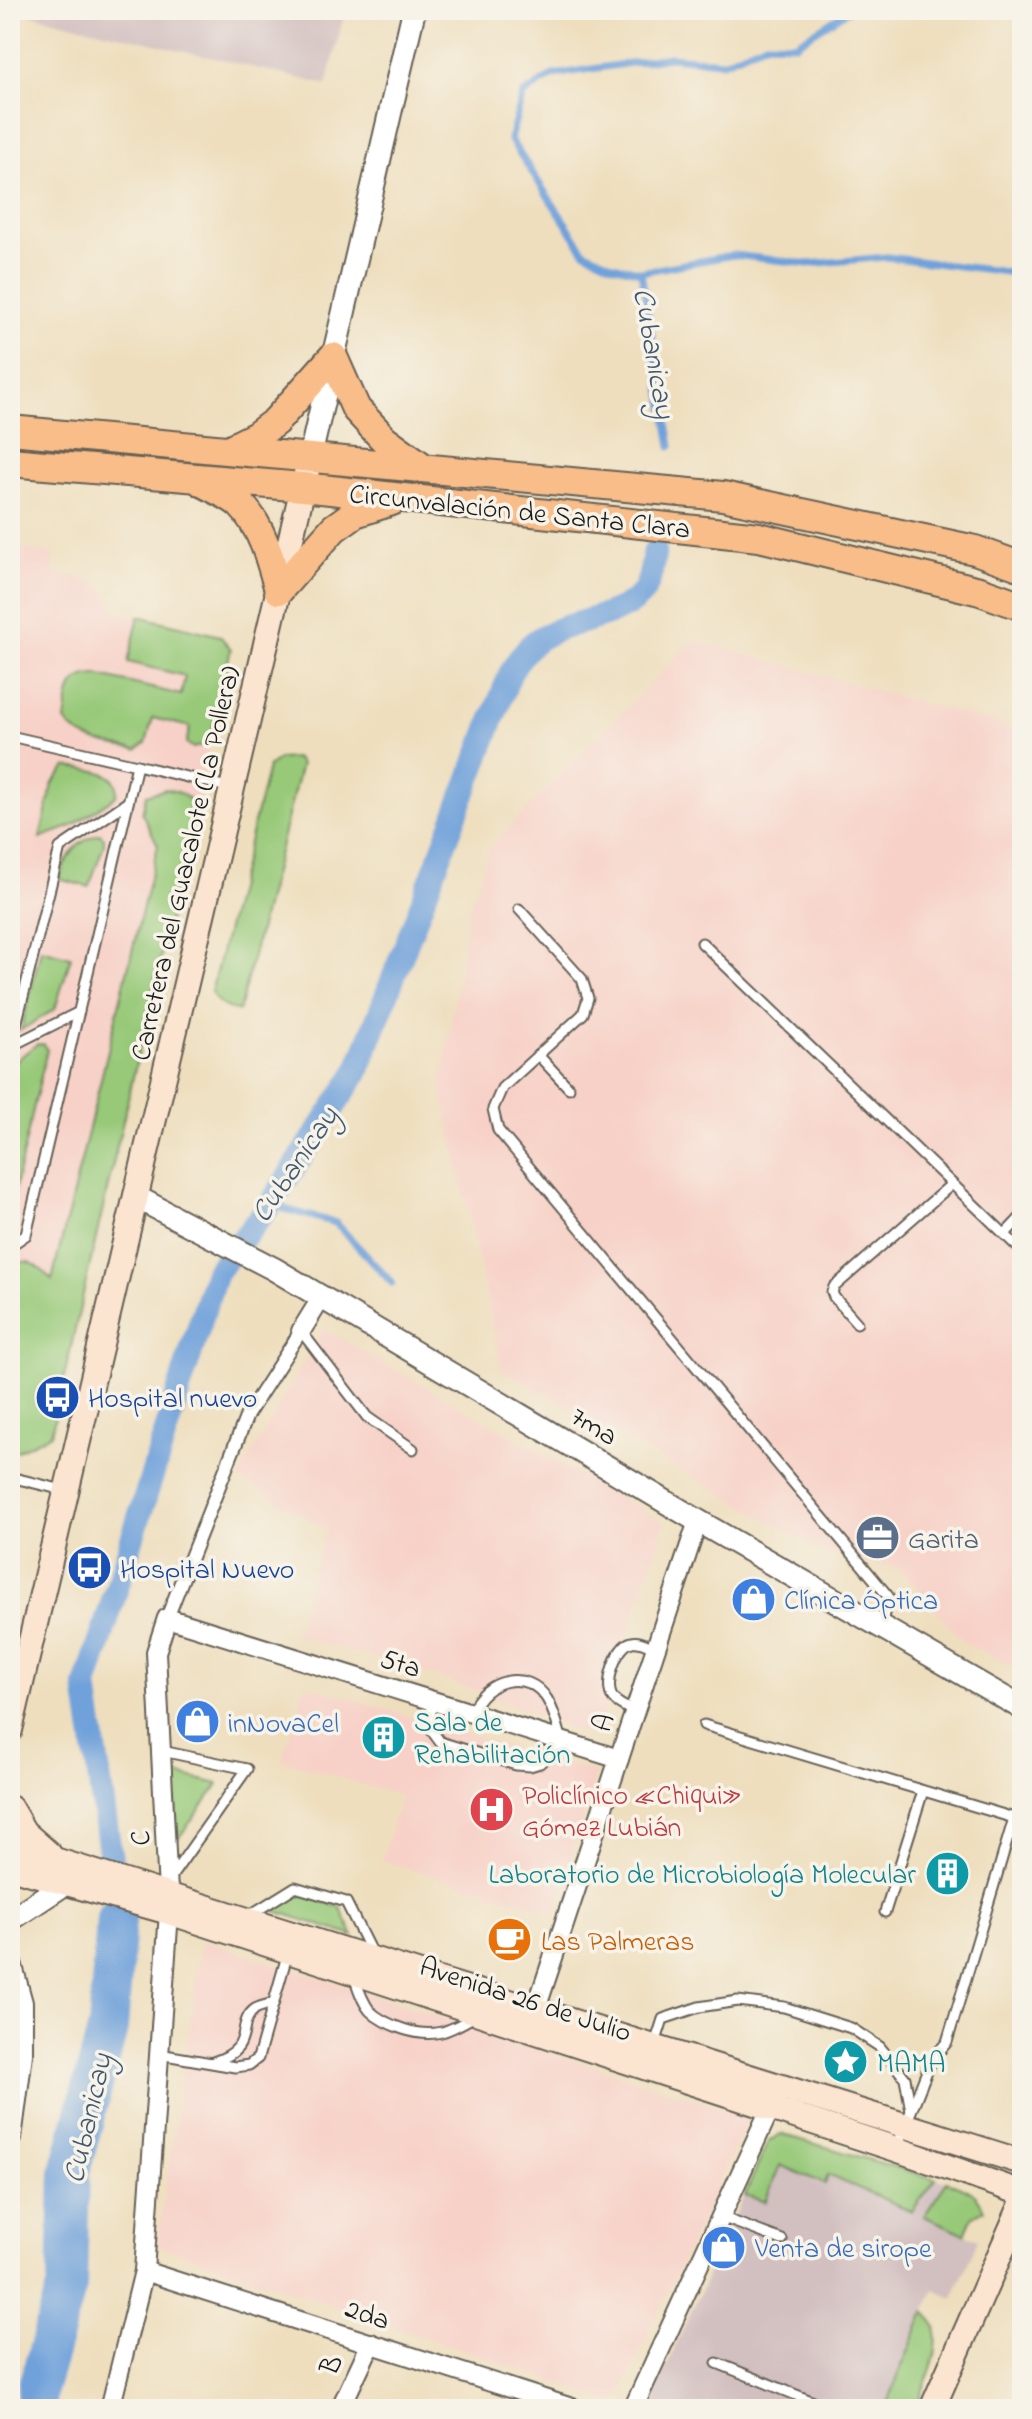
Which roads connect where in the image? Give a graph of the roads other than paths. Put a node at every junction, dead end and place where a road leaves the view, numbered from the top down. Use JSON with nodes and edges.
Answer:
{"nodes":[{"id":1,"x":414,"y":10,"type":"edge"},
{"id":2,"x":333,"y":357,"type":"junction"},
{"id":3,"x":10,"y":430,"type":"edge"},
{"id":4,"x":228,"y":450,"type":"junction"},
{"id":5,"x":310,"y":457,"type":"junction"},
{"id":6,"x":10,"y":462,"type":"edge"},
{"id":7,"x":422,"y":467,"type":"junction"},
{"id":8,"x":196,"y":478,"type":"junction"},
{"id":9,"x":303,"y":487,"type":"junction"},
{"id":10,"x":404,"y":497,"type":"junction"},
{"id":11,"x":1022,"y":567,"type":"edge"},
{"id":12,"x":279,"y":590,"type":"junction"},
{"id":13,"x":1022,"y":606,"type":"edge"},
{"id":14,"x":10,"y":736,"type":"edge"},
{"id":15,"x":137,"y":765,"type":"junction"},
{"id":16,"x":232,"y":788,"type":"junction"},
{"id":17,"x":128,"y":802,"type":"junction"},
{"id":18,"x":519,"y":909,"type":"dead end"},
{"id":19,"x":702,"y":943,"type":"dead end"},
{"id":20,"x":79,"y":1012,"type":"junction"},
{"id":21,"x":10,"y":1047,"type":"edge"},
{"id":22,"x":538,"y":1055,"type":"junction"},
{"id":23,"x":569,"y":1088,"type":"dead end"},
{"id":24,"x":952,"y":1184,"type":"junction"},
{"id":25,"x":136,"y":1197,"type":"junction"},
{"id":26,"x":1022,"y":1216,"type":"edge"},
{"id":27,"x":1005,"y":1234,"type":"junction"},
{"id":28,"x":10,"y":1246,"type":"edge"},
{"id":29,"x":1022,"y":1251,"type":"edge"},
{"id":30,"x":322,"y":1297,"type":"junction"},
{"id":31,"x":857,"y":1323,"type":"dead end"},
{"id":32,"x":301,"y":1331,"type":"junction"},
{"id":33,"x":413,"y":1449,"type":"dead end"},
{"id":34,"x":10,"y":1477,"type":"edge"},
{"id":35,"x":66,"y":1491,"type":"junction"},
{"id":36,"x":698,"y":1521,"type":"junction"},
{"id":37,"x":167,"y":1618,"type":"junction"},
{"id":38,"x":881,"y":1627,"type":"junction"},
{"id":39,"x":657,"y":1649,"type":"junction"},
{"id":40,"x":432,"y":1701,"type":"junction"},
{"id":41,"x":1022,"y":1708,"type":"edge"},
{"id":42,"x":472,"y":1712,"type":"junction"},
{"id":43,"x":635,"y":1712,"type":"junction"},
{"id":44,"x":704,"y":1725,"type":"dead end"},
{"id":45,"x":10,"y":1730,"type":"edge"},
{"id":46,"x":562,"y":1741,"type":"junction"},
{"id":47,"x":162,"y":1751,"type":"junction"},
{"id":48,"x":619,"y":1759,"type":"junction"},
{"id":49,"x":923,"y":1791,"type":"junction"},
{"id":50,"x":10,"y":1808,"type":"edge"},
{"id":51,"x":10,"y":1846,"type":"edge"},
{"id":52,"x":10,"y":1867,"type":"edge"},
{"id":53,"x":61,"y":1872,"type":"junction"},
{"id":54,"x":161,"y":1897,"type":"junction"},
{"id":55,"x":885,"y":1912,"type":"dead end"},
{"id":56,"x":245,"y":1918,"type":"junction"},
{"id":57,"x":10,"y":1920,"type":"edge"},
{"id":58,"x":288,"y":1952,"type":"junction"},
{"id":59,"x":375,"y":1961,"type":"junction"},
{"id":60,"x":10,"y":1963,"type":"edge"},
{"id":61,"x":353,"y":1973,"type":"junction"},
{"id":62,"x":274,"y":2002,"type":"junction"},
{"id":63,"x":478,"y":2014,"type":"junction"},
{"id":64,"x":533,"y":2020,"type":"junction"},
{"id":65,"x":654,"y":2047,"type":"junction"},
{"id":66,"x":16,"y":2052,"type":"edge"},
{"id":67,"x":159,"y":2054,"type":"junction"},
{"id":68,"x":210,"y":2063,"type":"junction"},
{"id":69,"x":780,"y":2086,"type":"junction"},
{"id":70,"x":770,"y":2109,"type":"junction"},
{"id":71,"x":908,"y":2118,"type":"junction"},
{"id":72,"x":10,"y":2138,"type":"edge"},
{"id":73,"x":896,"y":2149,"type":"junction"},
{"id":74,"x":1022,"y":2162,"type":"edge"},
{"id":75,"x":982,"y":2179,"type":"junction"},
{"id":76,"x":1022,"y":2193,"type":"edge"},
{"id":77,"x":1018,"y":2213,"type":"edge"},
{"id":78,"x":721,"y":2217,"type":"junction"},
{"id":79,"x":782,"y":2240,"type":"dead end"},
{"id":80,"x":144,"y":2271,"type":"junction"},
{"id":81,"x":371,"y":2343,"type":"junction"},
{"id":82,"x":717,"y":2363,"type":"dead end"},
{"id":83,"x":110,"y":2409,"type":"edge"},
{"id":84,"x":340,"y":2409,"type":"edge"},
{"id":85,"x":575,"y":2409,"type":"edge"},
{"id":86,"x":633,"y":2409,"type":"edge"},
{"id":87,"x":831,"y":2409,"type":"edge"},
{"id":88,"x":932,"y":2409,"type":"edge"}],
"edges":[{"from":1,"to":2,"type":"street","name":"Carretera del Guacalote (La Pollera)"},
{"from":2,"to":4,"type":"highway"},
{"from":2,"to":5,"type":"street","name":"Carretera del Guacalote (La Pollera)"},
{"from":2,"to":7,"type":"highway"},
{"from":3,"to":4,"type":"highway","name":"Circunvalación de Santa Clara"},
{"from":4,"to":5,"type":"highway","name":"Circunvalación de Santa Clara"},
{"from":5,"to":7,"type":"highway","name":"Circunvalación de Santa Clara"},
{"from":5,"to":9,"type":"main road","name":"Carretera del Guacalote (La Pollera)"},
{"from":6,"to":8,"type":"highway","name":"Circunvalación de Santa Clara"},
{"from":7,"to":11,"type":"highway","name":"Circunvalación de Santa Clara"},
{"from":8,"to":9,"type":"highway","name":"Circunvalación de Santa Clara"},
{"from":8,"to":12,"type":"highway"},
{"from":9,"to":10,"type":"highway","name":"Circunvalación de Santa Clara"},
{"from":9,"to":12,"type":"main road","name":"Carretera del Guacalote (La Pollera)"},
{"from":10,"to":12,"type":"highway"},
{"from":10,"to":13,"type":"highway","name":"Circunvalación de Santa Clara"},
{"from":12,"to":16,"type":"main road","name":"Carretera del Guacalote (La Pollera)"},
{"from":14,"to":15,"type":"lane"},
{"from":15,"to":16,"type":"lane"},
{"from":15,"to":17,"type":"lane"},
{"from":16,"to":25,"type":"main road","name":"Carretera del Guacalote (La Pollera)"},
{"from":17,"to":20,"type":"lane"},
{"from":17,"to":21,"type":"lane"},
{"from":18,"to":22,"type":"lane"},
{"from":19,"to":24,"type":"lane"},
{"from":20,"to":21,"type":"lane"},
{"from":20,"to":28,"type":"lane"},
{"from":22,"to":23,"type":"lane"},
{"from":22,"to":38,"type":"lane"},
{"from":24,"to":27,"type":"lane"},
{"from":24,"to":31,"type":"lane"},
{"from":25,"to":30,"type":"street","name":"7ma"},
{"from":25,"to":35,"type":"main road","name":"Carretera del Guacalote (La Pollera)"},
{"from":26,"to":27,"type":"lane"},
{"from":27,"to":29,"type":"lane"},
{"from":30,"to":32,"type":"street","name":"C"},
{"from":30,"to":36,"type":"street","name":"7ma"},
{"from":32,"to":33,"type":"lane"},
{"from":32,"to":37,"type":"street","name":"C"},
{"from":34,"to":35,"type":"lane"},
{"from":35,"to":45,"type":"main road","name":"Carretera del Guacalote (La Pollera)"},
{"from":36,"to":38,"type":"street","name":"7ma"},
{"from":36,"to":39,"type":"street","name":"A"},
{"from":37,"to":40,"type":"street","name":"5ta"},
{"from":37,"to":47,"type":"street","name":"C"},
{"from":38,"to":41,"type":"street","name":"7ma"},
{"from":39,"to":43,"type":"street","name":"A"},
{"from":39,"to":43,"type":"lane"},
{"from":40,"to":42,"type":"street","name":"5ta"},
{"from":40,"to":46,"type":"lane"},
{"from":42,"to":46,"type":"street","name":"5ta"},
{"from":42,"to":46,"type":"lane"},
{"from":43,"to":48,"type":"street","name":"A"},
{"from":44,"to":49,"type":"lane"},
{"from":46,"to":48,"type":"street","name":"5ta"},
{"from":47,"to":54,"type":"street","name":"C"},
{"from":47,"to":54,"type":"lane"},
{"from":48,"to":64,"type":"street","name":"A"},
{"from":49,"to":55,"type":"lane"},
{"from":49,"to":71,"type":"lane"},
{"from":50,"to":53,"type":"main road"},
{"from":51,"to":53,"type":"main road","name":"Avenida 26 de Julio"},
{"from":52,"to":53,"type":"main road","name":"Avenida 26 de Julio"},
{"from":53,"to":54,"type":"main road","name":"Avenida 26 de Julio"},
{"from":53,"to":57,"type":"street"},
{"from":54,"to":56,"type":"main road","name":"Avenida 26 de Julio"},
{"from":54,"to":58,"type":"main road","name":"Avenida 26 de Julio"},
{"from":54,"to":67,"type":"street","name":"C"},
{"from":56,"to":59,"type":"main road","name":"Avenida 26 de Julio"},
{"from":56,"to":59,"type":"lane"},
{"from":58,"to":61,"type":"main road","name":"Avenida 26 de Julio"},
{"from":58,"to":62,"type":"lane"},
{"from":59,"to":64,"type":"main road","name":"Avenida 26 de Julio"},
{"from":60,"to":66,"type":"street"},
{"from":61,"to":63,"type":"main road","name":"Avenida 26 de Julio"},
{"from":61,"to":63,"type":"lane"},
{"from":62,"to":68,"type":"lane"},
{"from":62,"to":68,"type":"lane"},
{"from":63,"to":64,"type":"main road","name":"Avenida 26 de Julio"},
{"from":64,"to":65,"type":"main road","name":"Avenida 26 de Julio"},
{"from":64,"to":70,"type":"main road","name":"Avenida 26 de Julio"},
{"from":65,"to":69,"type":"main road","name":"Avenida 26 de Julio"},
{"from":65,"to":71,"type":"lane"},
{"from":66,"to":72,"type":"street"},
{"from":67,"to":68,"type":"lane"},
{"from":67,"to":80,"type":"street","name":"C"},
{"from":69,"to":70,"type":"street"},
{"from":69,"to":71,"type":"main road","name":"Avenida 26 de Julio"},
{"from":70,"to":73,"type":"main road","name":"Avenida 26 de Julio"},
{"from":70,"to":78,"type":"street"},
{"from":71,"to":73,"type":"lane"},
{"from":71,"to":74,"type":"main road","name":"Avenida 26 de Julio"},
{"from":73,"to":75,"type":"main road","name":"Avenida 26 de Julio"},
{"from":75,"to":76,"type":"main road","name":"Avenida 26 de Julio"},
{"from":75,"to":77,"type":"main road"},
{"from":77,"to":88,"type":"main road"},
{"from":78,"to":79,"type":"lane"},
{"from":78,"to":86,"type":"street"},
{"from":80,"to":81,"type":"street","name":"2da"},
{"from":80,"to":83,"type":"street","name":"C"},
{"from":81,"to":84,"type":"street","name":"B"},
{"from":81,"to":85,"type":"street","name":"2da"},
{"from":82,"to":87,"type":"lane"}]}
